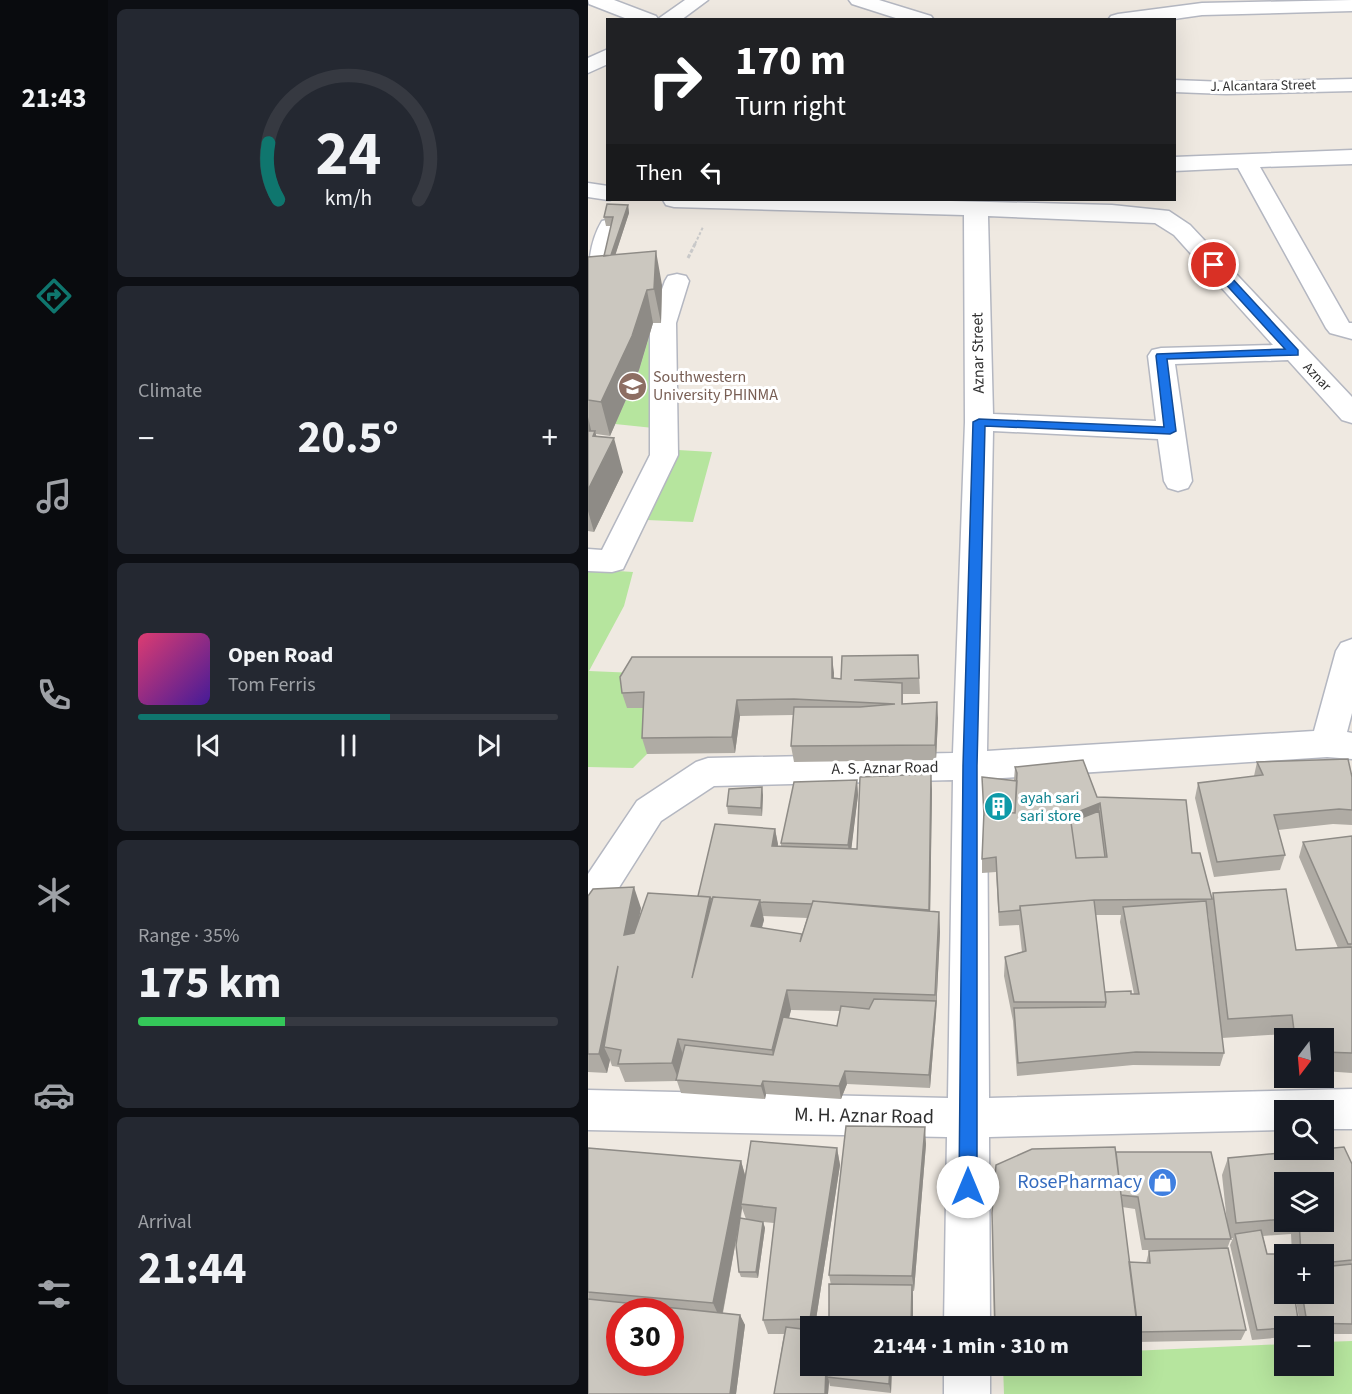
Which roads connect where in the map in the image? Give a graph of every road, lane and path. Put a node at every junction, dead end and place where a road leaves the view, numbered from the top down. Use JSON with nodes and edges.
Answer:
{"nodes":[{"id":1,"x":596,"y":0,"type":"edge"},
{"id":2,"x":698,"y":0,"type":"edge"},
{"id":3,"x":859,"y":0,"type":"edge"},
{"id":4,"x":1352,"y":4,"type":"edge"},
{"id":5,"x":891,"y":10,"type":"edge"},
{"id":6,"x":644,"y":18,"type":"edge"},
{"id":7,"x":670,"y":18,"type":"edge"},
{"id":8,"x":917,"y":18,"type":"edge"},
{"id":9,"x":1133,"y":18,"type":"edge"},
{"id":10,"x":606,"y":56,"type":"edge"},
{"id":11,"x":588,"y":67,"type":"edge"},
{"id":12,"x":1352,"y":85,"type":"edge"},
{"id":13,"x":1176,"y":86,"type":"edge"},
{"id":14,"x":1352,"y":157,"type":"edge"},
{"id":15,"x":1245,"y":161,"type":"junction"},
{"id":16,"x":1180,"y":162,"type":"edge"},
{"id":17,"x":588,"y":190,"type":"edge"},
{"id":18,"x":699,"y":201,"type":"edge"},
{"id":19,"x":715,"y":202,"type":"junction"},
{"id":20,"x":612,"y":208,"type":"edge"},
{"id":21,"x":976,"y":209,"type":"junction"},
{"id":22,"x":590,"y":279,"type":"edge"},
{"id":23,"x":677,"y":281,"type":"joint"},
{"id":24,"x":1352,"y":331,"type":"edge"},
{"id":25,"x":1294,"y":352,"type":"junction"},
{"id":26,"x":1352,"y":414,"type":"edge"},
{"id":27,"x":979,"y":422,"type":"junction"},
{"id":28,"x":1170,"y":431,"type":"junction"},
{"id":29,"x":1178,"y":482,"type":"dead end"},
{"id":30,"x":588,"y":560,"type":"edge"},
{"id":31,"x":1352,"y":651,"type":"edge"},
{"id":32,"x":1340,"y":745,"type":"edge"},
{"id":33,"x":970,"y":766,"type":"junction"},
{"id":34,"x":588,"y":905,"type":"edge"},
{"id":35,"x":1352,"y":1108,"type":"edge"},
{"id":36,"x":1334,"y":1109,"type":"edge"},
{"id":37,"x":588,"y":1110,"type":"edge"},
{"id":38,"x":1274,"y":1110,"type":"edge"},
{"id":39,"x":968,"y":1118,"type":"junction"},
{"id":40,"x":967,"y":1316,"type":"edge"},
{"id":41,"x":967,"y":1376,"type":"edge"},
{"id":42,"x":967,"y":1394,"type":"edge"}],
"edges":[{"from":1,"to":6,"type":"street"},
{"from":2,"to":7,"type":"street"},
{"from":3,"to":5,"type":"street"},
{"from":4,"to":9,"type":"street"},
{"from":5,"to":8,"type":"street"},
{"from":10,"to":11,"type":"street"},
{"from":12,"to":13,"type":"street","name":"J. Alcantara Street"},
{"from":14,"to":15,"type":"street"},
{"from":15,"to":16,"type":"street"},
{"from":15,"to":24,"type":"street"},
{"from":17,"to":20,"type":"street"},
{"from":18,"to":19,"type":"street","name":"Aznar"},
{"from":19,"to":21,"type":"street","name":"Aznar"},
{"from":19,"to":23,"type":"path"},
{"from":20,"to":22,"type":"street"},
{"from":21,"to":25,"type":"street","name":"Aznar"},
{"from":21,"to":27,"type":"street","name":"Aznar Street"},
{"from":23,"to":30,"type":"street"},
{"from":25,"to":26,"type":"street","name":"Aznar"},
{"from":25,"to":28,"type":"street"},
{"from":27,"to":28,"type":"street"},
{"from":27,"to":33,"type":"street","name":"Aznar Street"},
{"from":28,"to":29,"type":"street"},
{"from":31,"to":32,"type":"street"},
{"from":32,"to":33,"type":"street","name":"A. S. Aznar Road"},
{"from":33,"to":34,"type":"street","name":"A. S. Aznar Road"},
{"from":33,"to":39,"type":"street","name":"Aznar Street"},
{"from":35,"to":36,"type":"street"},
{"from":37,"to":39,"type":"street","name":"M. H. Aznar Road"},
{"from":38,"to":39,"type":"street","name":"M. H. Aznar Road"},
{"from":39,"to":40,"type":"street","name":"Aznar Street"},
{"from":41,"to":42,"type":"street"}]}
